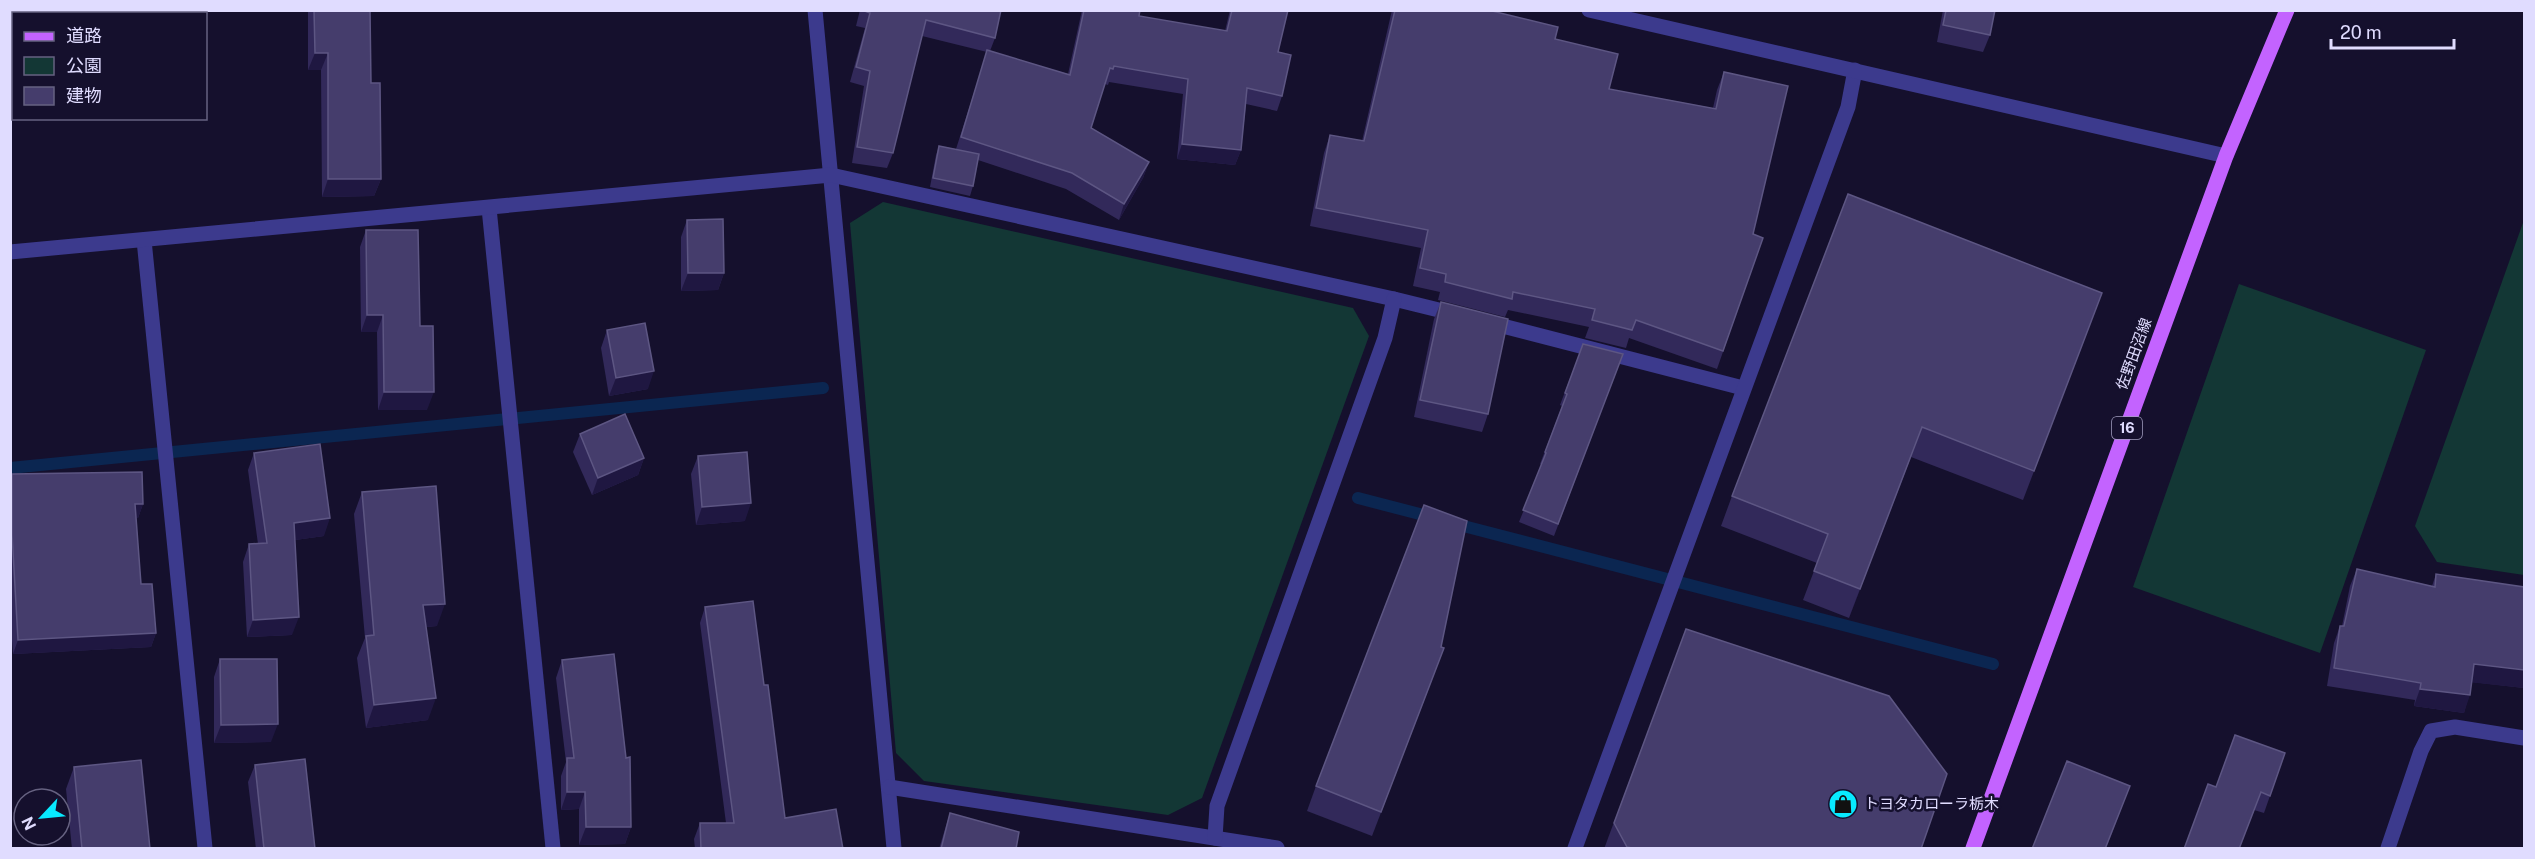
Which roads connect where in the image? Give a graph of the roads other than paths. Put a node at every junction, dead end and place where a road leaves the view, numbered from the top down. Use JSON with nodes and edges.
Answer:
{"nodes":[{"id":1,"x":814,"y":10,"type":"edge"},
{"id":2,"x":1589,"y":10,"type":"edge"},
{"id":3,"x":2287,"y":10,"type":"edge"},
{"id":4,"x":1855,"y":70,"type":"junction"},
{"id":5,"x":2226,"y":156,"type":"junction"},
{"id":6,"x":831,"y":175,"type":"junction"},
{"id":7,"x":489,"y":208,"type":"junction"},
{"id":8,"x":144,"y":240,"type":"junction"},
{"id":9,"x":10,"y":252,"type":"edge"},
{"id":10,"x":1394,"y":298,"type":"junction"},
{"id":11,"x":1743,"y":388,"type":"junction"},
{"id":12,"x":2524,"y":738,"type":"edge"},
{"id":13,"x":889,"y":787,"type":"junction"},
{"id":14,"x":1215,"y":838,"type":"junction"},
{"id":15,"x":205,"y":849,"type":"edge"},
{"id":16,"x":553,"y":849,"type":"edge"},
{"id":17,"x":894,"y":849,"type":"edge"},
{"id":18,"x":1277,"y":849,"type":"edge"},
{"id":19,"x":1575,"y":849,"type":"edge"},
{"id":20,"x":1973,"y":849,"type":"edge"},
{"id":21,"x":2388,"y":849,"type":"edge"}],
"edges":[{"from":1,"to":6,"type":"street"},
{"from":2,"to":4,"type":"street"},
{"from":3,"to":5,"type":"main road","name":"佐野田沼線","number":"16"},
{"from":4,"to":5,"type":"street"},
{"from":4,"to":11,"type":"street"},
{"from":5,"to":20,"type":"main road","name":"佐野田沼線","number":"16"},
{"from":6,"to":7,"type":"street"},
{"from":6,"to":10,"type":"street"},
{"from":6,"to":13,"type":"street"},
{"from":7,"to":8,"type":"street"},
{"from":7,"to":16,"type":"street"},
{"from":8,"to":9,"type":"street"},
{"from":8,"to":15,"type":"street"},
{"from":10,"to":11,"type":"street"},
{"from":10,"to":14,"type":"street"},
{"from":11,"to":19,"type":"street"},
{"from":12,"to":21,"type":"street"},
{"from":13,"to":14,"type":"street"},
{"from":13,"to":17,"type":"street"},
{"from":14,"to":18,"type":"street"}]}
